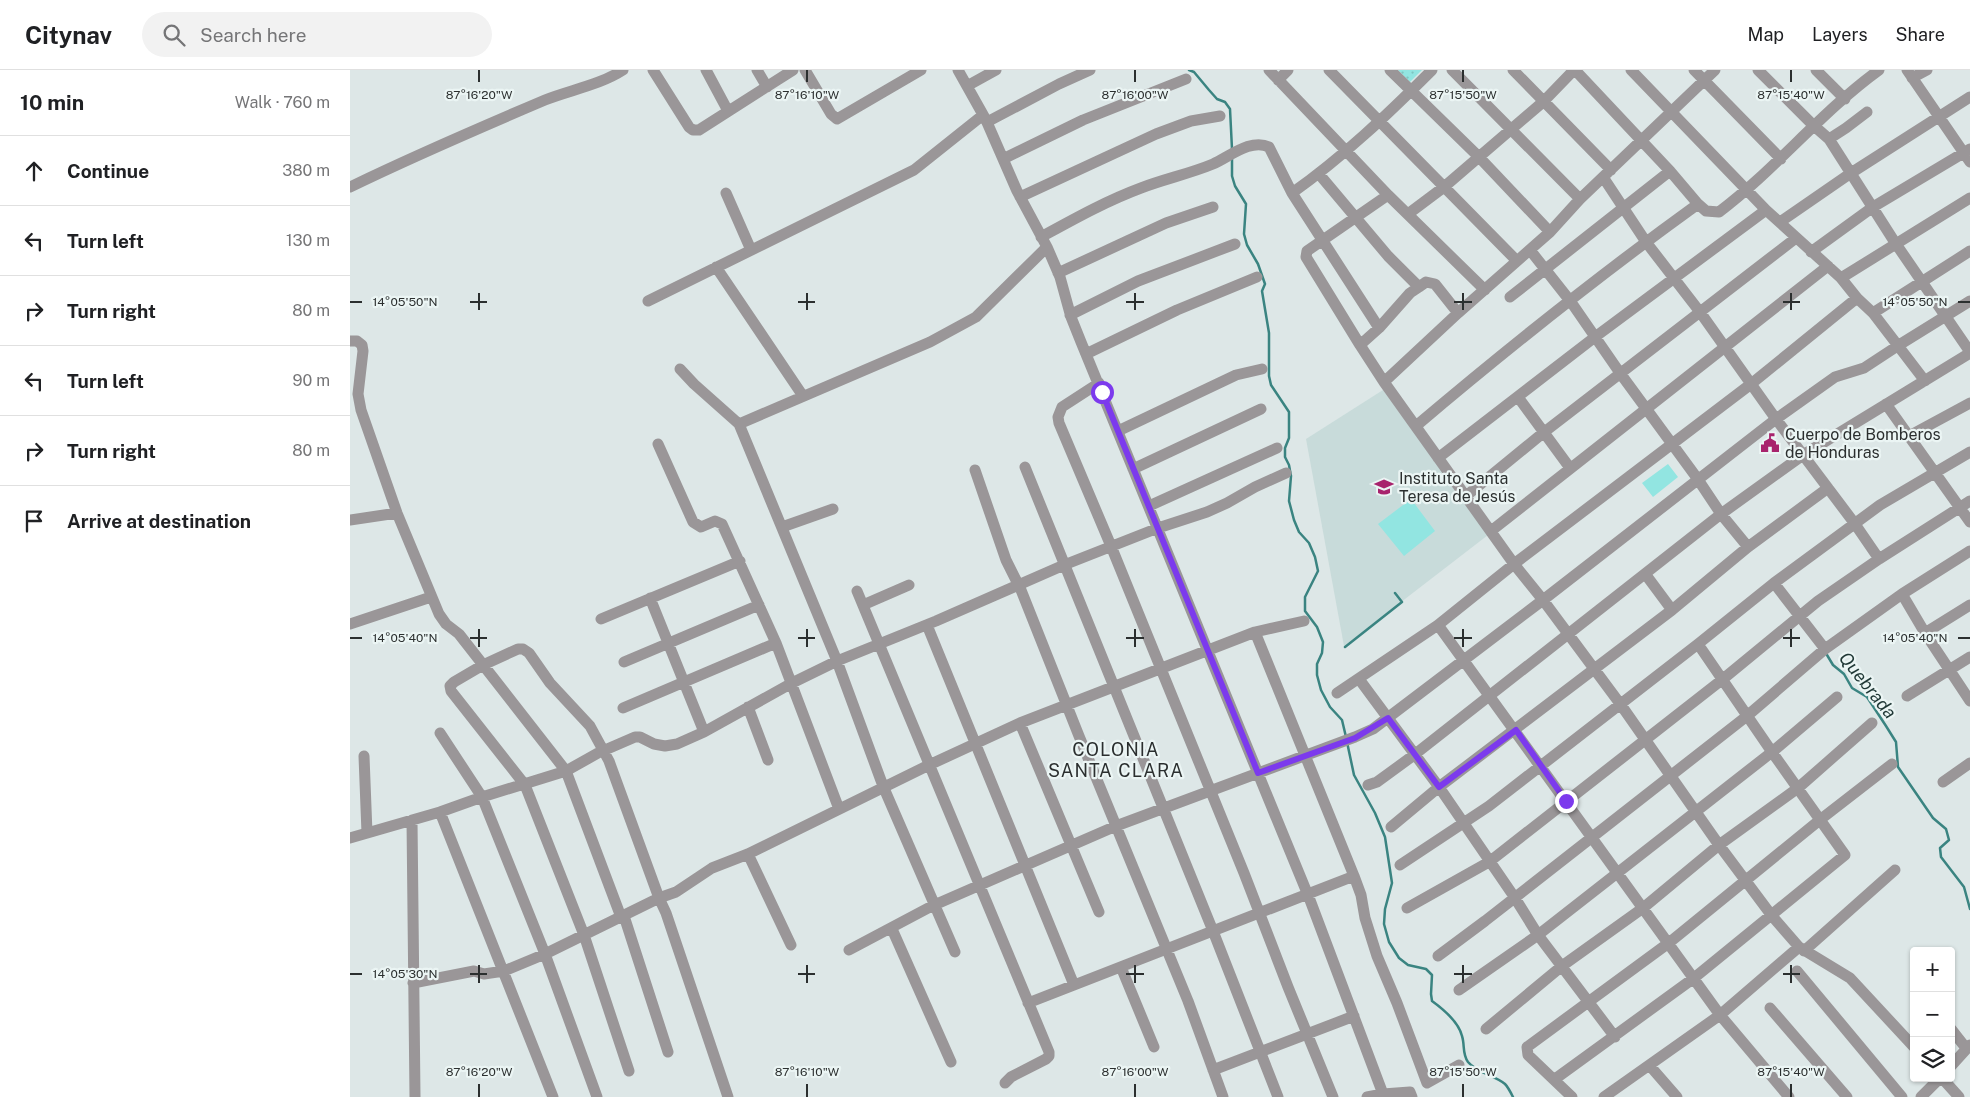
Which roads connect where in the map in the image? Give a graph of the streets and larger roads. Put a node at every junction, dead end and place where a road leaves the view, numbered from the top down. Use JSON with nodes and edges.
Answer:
{"nodes":[{"id":1,"x":623,"y":70,"type":"edge"},
{"id":2,"x":653,"y":70,"type":"edge"},
{"id":3,"x":706,"y":70,"type":"edge"},
{"id":4,"x":757,"y":70,"type":"edge"},
{"id":5,"x":793,"y":70,"type":"edge"},
{"id":6,"x":805,"y":70,"type":"edge"},
{"id":7,"x":921,"y":70,"type":"edge"},
{"id":8,"x":958,"y":70,"type":"edge"},
{"id":9,"x":996,"y":70,"type":"edge"},
{"id":10,"x":1090,"y":70,"type":"edge"},
{"id":11,"x":1269,"y":70,"type":"edge"},
{"id":12,"x":1288,"y":70,"type":"edge"},
{"id":13,"x":1329,"y":70,"type":"edge"},
{"id":14,"x":1390,"y":70,"type":"edge"},
{"id":15,"x":1432,"y":70,"type":"edge"},
{"id":16,"x":1452,"y":70,"type":"edge"},
{"id":17,"x":1513,"y":70,"type":"edge"},
{"id":18,"x":1575,"y":70,"type":"edge"},
{"id":19,"x":1631,"y":70,"type":"edge"},
{"id":20,"x":1694,"y":70,"type":"edge"},
{"id":21,"x":1715,"y":70,"type":"edge"},
{"id":22,"x":1758,"y":70,"type":"edge"},
{"id":23,"x":1816,"y":70,"type":"edge"},
{"id":24,"x":1927,"y":70,"type":"edge"},
{"id":25,"x":1876,"y":71,"type":"edge"},
{"id":26,"x":1909,"y":74,"type":"edge"},
{"id":27,"x":1186,"y":79,"type":"dead end"},
{"id":28,"x":1278,"y":80,"type":"junction"},
{"id":29,"x":1705,"y":81,"type":"junction"},
{"id":30,"x":767,"y":86,"type":"junction"},
{"id":31,"x":967,"y":86,"type":"junction"},
{"id":32,"x":1411,"y":91,"type":"junction"},
{"id":33,"x":1970,"y":97,"type":"edge"},
{"id":34,"x":1844,"y":99,"type":"junction"},
{"id":35,"x":1543,"y":102,"type":"junction"},
{"id":36,"x":728,"y":111,"type":"junction"},
{"id":37,"x":1671,"y":112,"type":"junction"},
{"id":38,"x":1867,"y":112,"type":"dead end"},
{"id":39,"x":1220,"y":116,"type":"dead end"},
{"id":40,"x":985,"y":118,"type":"junction"},
{"id":41,"x":1938,"y":118,"type":"junction"},
{"id":42,"x":1379,"y":122,"type":"junction"},
{"id":43,"x":1813,"y":125,"type":"junction"},
{"id":44,"x":1509,"y":129,"type":"junction"},
{"id":45,"x":1829,"y":139,"type":"junction"},
{"id":46,"x":1642,"y":141,"type":"junction"},
{"id":47,"x":1345,"y":151,"type":"junction"},
{"id":48,"x":1968,"y":155,"type":"edge"},
{"id":49,"x":1478,"y":156,"type":"junction"},
{"id":50,"x":1003,"y":159,"type":"junction"},
{"id":51,"x":1781,"y":159,"type":"junction"},
{"id":52,"x":1670,"y":171,"type":"junction"},
{"id":53,"x":1850,"y":173,"type":"junction"},
{"id":54,"x":1319,"y":174,"type":"junction"},
{"id":55,"x":1607,"y":174,"type":"junction"},
{"id":56,"x":1444,"y":186,"type":"junction"},
{"id":57,"x":350,"y":187,"type":"edge"},
{"id":58,"x":1748,"y":190,"type":"junction"},
{"id":59,"x":726,"y":193,"type":"dead end"},
{"id":60,"x":1292,"y":193,"type":"junction"},
{"id":61,"x":1388,"y":196,"type":"junction"},
{"id":62,"x":1020,"y":197,"type":"junction"},
{"id":63,"x":1970,"y":198,"type":"edge"},
{"id":64,"x":1580,"y":199,"type":"junction"},
{"id":65,"x":1698,"y":204,"type":"junction"},
{"id":66,"x":1213,"y":207,"type":"dead end"},
{"id":67,"x":1873,"y":207,"type":"junction"},
{"id":68,"x":1624,"y":208,"type":"junction"},
{"id":69,"x":1766,"y":210,"type":"junction"},
{"id":70,"x":1408,"y":214,"type":"junction"},
{"id":71,"x":1356,"y":217,"type":"junction"},
{"id":72,"x":1780,"y":222,"type":"junction"},
{"id":73,"x":1550,"y":232,"type":"junction"},
{"id":74,"x":1796,"y":238,"type":"junction"},
{"id":75,"x":1323,"y":240,"type":"junction"},
{"id":76,"x":1044,"y":242,"type":"junction"},
{"id":77,"x":1646,"y":242,"type":"junction"},
{"id":78,"x":1896,"y":243,"type":"junction"},
{"id":79,"x":1235,"y":244,"type":"dead end"},
{"id":80,"x":750,"y":250,"type":"junction"},
{"id":81,"x":1530,"y":250,"type":"junction"},
{"id":82,"x":1970,"y":251,"type":"edge"},
{"id":83,"x":1811,"y":252,"type":"junction"},
{"id":84,"x":1517,"y":261,"type":"junction"},
{"id":85,"x":1828,"y":266,"type":"junction"},
{"id":86,"x":716,"y":267,"type":"junction"},
{"id":87,"x":1545,"y":269,"type":"junction"},
{"id":88,"x":1058,"y":273,"type":"junction"},
{"id":89,"x":1257,"y":277,"type":"dead end"},
{"id":90,"x":1674,"y":278,"type":"junction"},
{"id":91,"x":1840,"y":278,"type":"junction"},
{"id":92,"x":1922,"y":281,"type":"junction"},
{"id":93,"x":1419,"y":287,"type":"junction"},
{"id":94,"x":1485,"y":290,"type":"junction"},
{"id":95,"x":1510,"y":297,"type":"dead end"},
{"id":96,"x":1857,"y":298,"type":"junction"},
{"id":97,"x":648,"y":301,"type":"dead end"},
{"id":98,"x":1970,"y":301,"type":"edge"},
{"id":99,"x":1571,"y":302,"type":"junction"},
{"id":100,"x":1700,"y":312,"type":"junction"},
{"id":101,"x":1873,"y":312,"type":"junction"},
{"id":102,"x":1458,"y":313,"type":"junction"},
{"id":103,"x":1070,"y":315,"type":"junction"},
{"id":104,"x":1945,"y":316,"type":"junction"},
{"id":105,"x":1379,"y":328,"type":"junction"},
{"id":106,"x":1595,"y":337,"type":"junction"},
{"id":107,"x":350,"y":341,"type":"edge"},
{"id":108,"x":1899,"y":344,"type":"junction"},
{"id":109,"x":1360,"y":345,"type":"junction"},
{"id":110,"x":1725,"y":348,"type":"junction"},
{"id":111,"x":1970,"y":352,"type":"edge"},
{"id":112,"x":1086,"y":354,"type":"junction"},
{"id":113,"x":680,"y":369,"type":"dead end"},
{"id":114,"x":1262,"y":369,"type":"dead end"},
{"id":115,"x":1620,"y":373,"type":"junction"},
{"id":116,"x":1925,"y":381,"type":"junction"},
{"id":117,"x":1384,"y":382,"type":"junction"},
{"id":118,"x":1098,"y":383,"type":"junction"},
{"id":119,"x":1751,"y":384,"type":"junction"},
{"id":120,"x":354,"y":390,"type":"edge"},
{"id":121,"x":803,"y":396,"type":"junction"},
{"id":122,"x":1518,"y":397,"type":"junction"},
{"id":123,"x":1970,"y":403,"type":"edge"},
{"id":124,"x":1886,"y":404,"type":"junction"},
{"id":125,"x":1646,"y":408,"type":"junction"},
{"id":126,"x":1261,"y":409,"type":"dead end"},
{"id":127,"x":1776,"y":419,"type":"junction"},
{"id":128,"x":739,"y":424,"type":"junction"},
{"id":129,"x":1416,"y":426,"type":"junction"},
{"id":130,"x":1118,"y":431,"type":"junction"},
{"id":131,"x":1544,"y":433,"type":"junction"},
{"id":132,"x":1909,"y":436,"type":"junction"},
{"id":133,"x":658,"y":444,"type":"dead end"},
{"id":134,"x":1672,"y":444,"type":"junction"},
{"id":135,"x":1277,"y":448,"type":"dead end"},
{"id":136,"x":1970,"y":452,"type":"edge"},
{"id":137,"x":1803,"y":455,"type":"junction"},
{"id":138,"x":1438,"y":458,"type":"junction"},
{"id":139,"x":1025,"y":467,"type":"dead end"},
{"id":140,"x":1570,"y":468,"type":"junction"},
{"id":141,"x":1134,"y":469,"type":"junction"},
{"id":142,"x":975,"y":470,"type":"dead end"},
{"id":143,"x":1934,"y":472,"type":"junction"},
{"id":144,"x":1286,"y":473,"type":"dead end"},
{"id":145,"x":1697,"y":478,"type":"junction"},
{"id":146,"x":1828,"y":488,"type":"junction"},
{"id":147,"x":1466,"y":496,"type":"junction"},
{"id":148,"x":1970,"y":501,"type":"edge"},
{"id":149,"x":1149,"y":506,"type":"junction"},
{"id":150,"x":1959,"y":508,"type":"junction"},
{"id":151,"x":833,"y":509,"type":"dead end"},
{"id":152,"x":397,"y":513,"type":"junction"},
{"id":153,"x":1721,"y":514,"type":"junction"},
{"id":154,"x":350,"y":520,"type":"edge"},
{"id":155,"x":1970,"y":522,"type":"edge"},
{"id":156,"x":1855,"y":524,"type":"junction"},
{"id":157,"x":782,"y":527,"type":"junction"},
{"id":158,"x":1158,"y":528,"type":"junction"},
{"id":159,"x":1491,"y":531,"type":"junction"},
{"id":160,"x":1111,"y":546,"type":"junction"},
{"id":161,"x":1748,"y":547,"type":"junction"},
{"id":162,"x":1970,"y":551,"type":"edge"},
{"id":163,"x":1879,"y":559,"type":"junction"},
{"id":164,"x":740,"y":561,"type":"junction"},
{"id":165,"x":1514,"y":564,"type":"junction"},
{"id":166,"x":1064,"y":565,"type":"junction"},
{"id":167,"x":1646,"y":575,"type":"junction"},
{"id":168,"x":1774,"y":583,"type":"junction"},
{"id":169,"x":909,"y":585,"type":"dead end"},
{"id":170,"x":1019,"y":586,"type":"junction"},
{"id":171,"x":857,"y":591,"type":"dead end"},
{"id":172,"x":1902,"y":594,"type":"junction"},
{"id":173,"x":431,"y":597,"type":"junction"},
{"id":174,"x":650,"y":598,"type":"junction"},
{"id":175,"x":1543,"y":600,"type":"junction"},
{"id":176,"x":759,"y":605,"type":"junction"},
{"id":177,"x":863,"y":605,"type":"junction"},
{"id":178,"x":1970,"y":605,"type":"edge"},
{"id":179,"x":1672,"y":610,"type":"junction"},
{"id":180,"x":1799,"y":616,"type":"junction"},
{"id":181,"x":601,"y":619,"type":"dead end"},
{"id":182,"x":1304,"y":621,"type":"dead end"},
{"id":183,"x":350,"y":624,"type":"edge"},
{"id":184,"x":927,"y":624,"type":"junction"},
{"id":185,"x":1438,"y":625,"type":"junction"},
{"id":186,"x":1255,"y":632,"type":"junction"},
{"id":187,"x":1925,"y":633,"type":"junction"},
{"id":188,"x":1569,"y":634,"type":"junction"},
{"id":189,"x":776,"y":642,"type":"junction"},
{"id":190,"x":668,"y":643,"type":"junction"},
{"id":191,"x":879,"y":643,"type":"junction"},
{"id":192,"x":1698,"y":644,"type":"junction"},
{"id":193,"x":1825,"y":649,"type":"junction"},
{"id":194,"x":1208,"y":650,"type":"junction"},
{"id":195,"x":1970,"y":656,"type":"edge"},
{"id":196,"x":1464,"y":658,"type":"junction"},
{"id":197,"x":837,"y":661,"type":"junction"},
{"id":198,"x":624,"y":662,"type":"dead end"},
{"id":199,"x":483,"y":665,"type":"junction"},
{"id":200,"x":1161,"y":669,"type":"junction"},
{"id":201,"x":1595,"y":670,"type":"junction"},
{"id":202,"x":1950,"y":670,"type":"junction"},
{"id":203,"x":1359,"y":679,"type":"junction"},
{"id":204,"x":1723,"y":679,"type":"junction"},
{"id":205,"x":684,"y":682,"type":"junction"},
{"id":206,"x":792,"y":683,"type":"junction"},
{"id":207,"x":1114,"y":687,"type":"junction"},
{"id":208,"x":1337,"y":693,"type":"dead end"},
{"id":209,"x":1490,"y":694,"type":"junction"},
{"id":210,"x":1837,"y":696,"type":"dead end"},
{"id":211,"x":1908,"y":696,"type":"dead end"},
{"id":212,"x":1970,"y":701,"type":"edge"},
{"id":213,"x":1621,"y":705,"type":"junction"},
{"id":214,"x":1067,"y":706,"type":"junction"},
{"id":215,"x":748,"y":707,"type":"junction"},
{"id":216,"x":623,"y":708,"type":"dead end"},
{"id":217,"x":1747,"y":716,"type":"junction"},
{"id":218,"x":1388,"y":718,"type":"junction"},
{"id":219,"x":1872,"y":722,"type":"dead end"},
{"id":220,"x":1020,"y":723,"type":"junction"},
{"id":221,"x":1516,"y":730,"type":"junction"},
{"id":222,"x":704,"y":732,"type":"junction"},
{"id":223,"x":440,"y":733,"type":"dead end"},
{"id":224,"x":1644,"y":739,"type":"junction"},
{"id":225,"x":976,"y":744,"type":"junction"},
{"id":226,"x":604,"y":752,"type":"junction"},
{"id":227,"x":1772,"y":752,"type":"junction"},
{"id":228,"x":1305,"y":755,"type":"junction"},
{"id":229,"x":1414,"y":755,"type":"junction"},
{"id":230,"x":364,"y":756,"type":"dead end"},
{"id":231,"x":768,"y":760,"type":"dead end"},
{"id":232,"x":1970,"y":763,"type":"edge"},
{"id":233,"x":1892,"y":764,"type":"dead end"},
{"id":234,"x":929,"y":765,"type":"junction"},
{"id":235,"x":1540,"y":765,"type":"junction"},
{"id":236,"x":566,"y":771,"type":"junction"},
{"id":237,"x":1258,"y":773,"type":"junction"},
{"id":238,"x":1670,"y":777,"type":"junction"},
{"id":239,"x":1943,"y":782,"type":"dead end"},
{"id":240,"x":525,"y":785,"type":"junction"},
{"id":241,"x":1368,"y":785,"type":"dead end"},
{"id":242,"x":884,"y":787,"type":"junction"},
{"id":243,"x":1439,"y":787,"type":"junction"},
{"id":244,"x":1798,"y":788,"type":"junction"},
{"id":245,"x":1210,"y":791,"type":"junction"},
{"id":246,"x":482,"y":797,"type":"junction"},
{"id":247,"x":1566,"y":801,"type":"junction"},
{"id":248,"x":1163,"y":808,"type":"junction"},
{"id":249,"x":839,"y":809,"type":"junction"},
{"id":250,"x":440,"y":812,"type":"junction"},
{"id":251,"x":1695,"y":812,"type":"junction"},
{"id":252,"x":1821,"y":819,"type":"junction"},
{"id":253,"x":412,"y":820,"type":"junction"},
{"id":254,"x":1464,"y":824,"type":"junction"},
{"id":255,"x":1116,"y":826,"type":"junction"},
{"id":256,"x":1391,"y":827,"type":"dead end"},
{"id":257,"x":367,"y":833,"type":"junction"},
{"id":258,"x":1592,"y":837,"type":"junction"},
{"id":259,"x":350,"y":838,"type":"edge"},
{"id":260,"x":1719,"y":845,"type":"junction"},
{"id":261,"x":1071,"y":846,"type":"junction"},
{"id":262,"x":748,"y":854,"type":"junction"},
{"id":263,"x":1489,"y":862,"type":"junction"},
{"id":264,"x":1400,"y":865,"type":"dead end"},
{"id":265,"x":1025,"y":866,"type":"junction"},
{"id":266,"x":1895,"y":870,"type":"dead end"},
{"id":267,"x":1617,"y":873,"type":"junction"},
{"id":268,"x":1354,"y":876,"type":"junction"},
{"id":269,"x":1746,"y":881,"type":"junction"},
{"id":270,"x":979,"y":886,"type":"junction"},
{"id":271,"x":1308,"y":894,"type":"junction"},
{"id":272,"x":659,"y":898,"type":"junction"},
{"id":273,"x":1515,"y":898,"type":"junction"},
{"id":274,"x":935,"y":905,"type":"junction"},
{"id":275,"x":1407,"y":908,"type":"dead end"},
{"id":276,"x":1643,"y":908,"type":"junction"},
{"id":277,"x":1098,"y":912,"type":"dead end"},
{"id":278,"x":1260,"y":913,"type":"junction"},
{"id":279,"x":1772,"y":916,"type":"junction"},
{"id":280,"x":623,"y":917,"type":"junction"},
{"id":281,"x":892,"y":929,"type":"junction"},
{"id":282,"x":1213,"y":931,"type":"junction"},
{"id":283,"x":584,"y":935,"type":"junction"},
{"id":284,"x":1538,"y":935,"type":"junction"},
{"id":285,"x":1670,"y":942,"type":"junction"},
{"id":286,"x":791,"y":945,"type":"dead end"},
{"id":287,"x":1167,"y":949,"type":"junction"},
{"id":288,"x":1801,"y":949,"type":"junction"},
{"id":289,"x":848,"y":950,"type":"dead end"},
{"id":290,"x":955,"y":952,"type":"dead end"},
{"id":291,"x":546,"y":954,"type":"junction"},
{"id":292,"x":1438,"y":956,"type":"dead end"},
{"id":293,"x":1562,"y":966,"type":"junction"},
{"id":294,"x":1121,"y":967,"type":"junction"},
{"id":295,"x":504,"y":971,"type":"junction"},
{"id":296,"x":1798,"y":971,"type":"dead end"},
{"id":297,"x":1694,"y":978,"type":"junction"},
{"id":298,"x":413,"y":983,"type":"junction"},
{"id":299,"x":1074,"y":985,"type":"junction"},
{"id":300,"x":1459,"y":990,"type":"dead end"},
{"id":301,"x":1588,"y":1002,"type":"junction"},
{"id":302,"x":1028,"y":1003,"type":"junction"},
{"id":303,"x":1770,"y":1008,"type":"dead end"},
{"id":304,"x":1720,"y":1014,"type":"junction"},
{"id":305,"x":1354,"y":1016,"type":"junction"},
{"id":306,"x":1486,"y":1029,"type":"dead end"},
{"id":307,"x":1955,"y":1033,"type":"edge"},
{"id":308,"x":1307,"y":1034,"type":"junction"},
{"id":309,"x":1615,"y":1037,"type":"junction"},
{"id":310,"x":1910,"y":1043,"type":"edge"},
{"id":311,"x":1968,"y":1046,"type":"edge"},
{"id":312,"x":1154,"y":1047,"type":"dead end"},
{"id":313,"x":668,"y":1052,"type":"dead end"},
{"id":314,"x":1260,"y":1052,"type":"junction"},
{"id":315,"x":1955,"y":1061,"type":"edge"},
{"id":316,"x":951,"y":1062,"type":"dead end"},
{"id":317,"x":1458,"y":1065,"type":"dead end"},
{"id":318,"x":1650,"y":1066,"type":"junction"},
{"id":319,"x":1214,"y":1070,"type":"junction"},
{"id":320,"x":629,"y":1071,"type":"dead end"},
{"id":321,"x":1555,"y":1079,"type":"junction"},
{"id":322,"x":1427,"y":1082,"type":"junction"},
{"id":323,"x":1937,"y":1082,"type":"edge"},
{"id":324,"x":1945,"y":1082,"type":"edge"},
{"id":325,"x":1005,"y":1083,"type":"dead end"},
{"id":326,"x":1619,"y":1087,"type":"junction"},
{"id":327,"x":1383,"y":1094,"type":"junction"},
{"id":328,"x":1411,"y":1094,"type":"edge"},
{"id":329,"x":415,"y":1097,"type":"edge"},
{"id":330,"x":553,"y":1097,"type":"edge"},
{"id":331,"x":597,"y":1097,"type":"edge"},
{"id":332,"x":728,"y":1097,"type":"edge"},
{"id":333,"x":1224,"y":1097,"type":"edge"},
{"id":334,"x":1278,"y":1097,"type":"edge"},
{"id":335,"x":1333,"y":1097,"type":"edge"},
{"id":336,"x":1367,"y":1097,"type":"edge"},
{"id":337,"x":1572,"y":1097,"type":"edge"},
{"id":338,"x":1604,"y":1097,"type":"edge"},
{"id":339,"x":1627,"y":1097,"type":"edge"},
{"id":340,"x":1677,"y":1097,"type":"edge"},
{"id":341,"x":1789,"y":1097,"type":"edge"},
{"id":342,"x":1847,"y":1097,"type":"edge"},
{"id":343,"x":1902,"y":1097,"type":"edge"},
{"id":344,"x":1921,"y":1097,"type":"edge"},
{"id":345,"x":1959,"y":1097,"type":"edge"}],
"edges":[{"from":1,"to":57,"type":"street"},
{"from":2,"to":36,"type":"street"},
{"from":3,"to":36,"type":"street"},
{"from":4,"to":30,"type":"street"},
{"from":5,"to":30,"type":"street"},
{"from":6,"to":7,"type":"street"},
{"from":8,"to":31,"type":"street"},
{"from":9,"to":31,"type":"street"},
{"from":10,"to":40,"type":"street"},
{"from":11,"to":28,"type":"street"},
{"from":12,"to":28,"type":"street"},
{"from":13,"to":42,"type":"street"},
{"from":14,"to":32,"type":"street"},
{"from":15,"to":32,"type":"street"},
{"from":16,"to":44,"type":"street"},
{"from":17,"to":35,"type":"street"},
{"from":18,"to":35,"type":"street"},
{"from":18,"to":46,"type":"street"},
{"from":19,"to":37,"type":"street"},
{"from":20,"to":29,"type":"street"},
{"from":21,"to":29,"type":"street"},
{"from":22,"to":43,"type":"street"},
{"from":23,"to":34,"type":"street"},
{"from":24,"to":26,"type":"street"},
{"from":25,"to":34,"type":"street"},
{"from":26,"to":41,"type":"street"},
{"from":27,"to":50,"type":"street"},
{"from":28,"to":47,"type":"street"},
{"from":29,"to":37,"type":"street"},
{"from":29,"to":51,"type":"street"},
{"from":30,"to":36,"type":"street"},
{"from":31,"to":40,"type":"street"},
{"from":32,"to":42,"type":"street"},
{"from":32,"to":49,"type":"street"},
{"from":33,"to":41,"type":"street"},
{"from":34,"to":43,"type":"street"},
{"from":35,"to":44,"type":"street"},
{"from":35,"to":55,"type":"street"},
{"from":37,"to":46,"type":"street"},
{"from":37,"to":58,"type":"street"},
{"from":38,"to":45,"type":"street"},
{"from":39,"to":62,"type":"street"},
{"from":40,"to":50,"type":"street"},
{"from":40,"to":80,"type":"street"},
{"from":41,"to":48,"type":"street"},
{"from":41,"to":53,"type":"street"},
{"from":42,"to":47,"type":"street"},
{"from":42,"to":56,"type":"street"},
{"from":43,"to":45,"type":"street"},
{"from":43,"to":51,"type":"street"},
{"from":44,"to":49,"type":"street"},
{"from":44,"to":64,"type":"street"},
{"from":45,"to":53,"type":"street"},
{"from":46,"to":52,"type":"street"},
{"from":46,"to":55,"type":"street"},
{"from":47,"to":54,"type":"street"},
{"from":47,"to":61,"type":"street"},
{"from":48,"to":67,"type":"street"},
{"from":49,"to":56,"type":"street"},
{"from":49,"to":73,"type":"street"},
{"from":50,"to":62,"type":"street"},
{"from":51,"to":58,"type":"street"},
{"from":52,"to":65,"type":"street"},
{"from":52,"to":68,"type":"street"},
{"from":53,"to":67,"type":"street"},
{"from":53,"to":72,"type":"street"},
{"from":54,"to":60,"type":"street"},
{"from":54,"to":71,"type":"street"},
{"from":55,"to":64,"type":"street"},
{"from":55,"to":68,"type":"street"},
{"from":56,"to":70,"type":"street"},
{"from":56,"to":84,"type":"street"},
{"from":58,"to":65,"type":"street"},
{"from":58,"to":69,"type":"street"},
{"from":59,"to":80,"type":"street"},
{"from":60,"to":75,"type":"street"},
{"from":60,"to":76,"type":"street"},
{"from":61,"to":70,"type":"street"},
{"from":61,"to":71,"type":"street"},
{"from":62,"to":76,"type":"street"},
{"from":63,"to":78,"type":"street"},
{"from":64,"to":73,"type":"street"},
{"from":65,"to":77,"type":"street"},
{"from":66,"to":88,"type":"street"},
{"from":67,"to":78,"type":"street"},
{"from":67,"to":83,"type":"street"},
{"from":68,"to":77,"type":"street"},
{"from":68,"to":87,"type":"street"},
{"from":69,"to":72,"type":"street"},
{"from":69,"to":90,"type":"street"},
{"from":70,"to":94,"type":"street"},
{"from":71,"to":75,"type":"street"},
{"from":71,"to":93,"type":"street"},
{"from":72,"to":74,"type":"street"},
{"from":73,"to":81,"type":"street"},
{"from":74,"to":83,"type":"street"},
{"from":74,"to":100,"type":"street"},
{"from":75,"to":105,"type":"street"},
{"from":75,"to":109,"type":"street"},
{"from":76,"to":88,"type":"street"},
{"from":76,"to":121,"type":"street"},
{"from":77,"to":90,"type":"street"},
{"from":77,"to":99,"type":"street"},
{"from":78,"to":91,"type":"street"},
{"from":78,"to":92,"type":"street"},
{"from":79,"to":103,"type":"street"},
{"from":80,"to":86,"type":"street"},
{"from":81,"to":84,"type":"street"},
{"from":81,"to":87,"type":"street"},
{"from":82,"to":92,"type":"street"},
{"from":83,"to":85,"type":"street"},
{"from":84,"to":94,"type":"street"},
{"from":85,"to":91,"type":"street"},
{"from":85,"to":110,"type":"street"},
{"from":86,"to":97,"type":"street"},
{"from":86,"to":121,"type":"street"},
{"from":87,"to":95,"type":"street"},
{"from":87,"to":99,"type":"street"},
{"from":88,"to":103,"type":"street"},
{"from":89,"to":112,"type":"street"},
{"from":90,"to":100,"type":"street"},
{"from":90,"to":106,"type":"street"},
{"from":91,"to":96,"type":"street"},
{"from":92,"to":101,"type":"street"},
{"from":92,"to":104,"type":"street"},
{"from":93,"to":102,"type":"street"},
{"from":93,"to":105,"type":"street"},
{"from":94,"to":102,"type":"street"},
{"from":96,"to":101,"type":"street"},
{"from":96,"to":119,"type":"street"},
{"from":98,"to":104,"type":"street"},
{"from":99,"to":106,"type":"street"},
{"from":99,"to":129,"type":"street"},
{"from":100,"to":110,"type":"street"},
{"from":100,"to":115,"type":"street"},
{"from":101,"to":108,"type":"street"},
{"from":102,"to":117,"type":"street"},
{"from":103,"to":112,"type":"street"},
{"from":104,"to":108,"type":"street"},
{"from":104,"to":111,"type":"street"},
{"from":105,"to":109,"type":"street"},
{"from":106,"to":115,"type":"street"},
{"from":106,"to":122,"type":"street"},
{"from":107,"to":120,"type":"street"},
{"from":108,"to":116,"type":"street"},
{"from":108,"to":127,"type":"street"},
{"from":109,"to":117,"type":"street"},
{"from":110,"to":119,"type":"street"},
{"from":110,"to":125,"type":"street"},
{"from":111,"to":116,"type":"street"},
{"from":112,"to":118,"type":"street"},
{"from":113,"to":128,"type":"street"},
{"from":114,"to":130,"type":"street"},
{"from":115,"to":125,"type":"street"},
{"from":115,"to":131,"type":"street"},
{"from":116,"to":124,"type":"street"},
{"from":117,"to":129,"type":"street"},
{"from":118,"to":130,"type":"street"},
{"from":118,"to":160,"type":"street"},
{"from":119,"to":127,"type":"street"},
{"from":119,"to":134,"type":"street"},
{"from":120,"to":152,"type":"street"},
{"from":121,"to":128,"type":"street"},
{"from":122,"to":131,"type":"street"},
{"from":122,"to":138,"type":"street"},
{"from":123,"to":132,"type":"street"},
{"from":124,"to":132,"type":"street"},
{"from":124,"to":137,"type":"street"},
{"from":125,"to":134,"type":"street"},
{"from":125,"to":140,"type":"street"},
{"from":126,"to":141,"type":"street"},
{"from":127,"to":137,"type":"street"},
{"from":127,"to":145,"type":"street"},
{"from":128,"to":157,"type":"street"},
{"from":129,"to":138,"type":"street"},
{"from":130,"to":141,"type":"street"},
{"from":131,"to":140,"type":"street"},
{"from":131,"to":147,"type":"street"},
{"from":132,"to":143,"type":"street"},
{"from":133,"to":164,"type":"street"},
{"from":134,"to":145,"type":"street"},
{"from":134,"to":165,"type":"street"},
{"from":135,"to":149,"type":"street"},
{"from":136,"to":143,"type":"street"},
{"from":137,"to":146,"type":"street"},
{"from":137,"to":153,"type":"street"},
{"from":138,"to":147,"type":"street"},
{"from":139,"to":166,"type":"street"},
{"from":140,"to":159,"type":"street"},
{"from":141,"to":149,"type":"street"},
{"from":142,"to":170,"type":"street"},
{"from":143,"to":150,"type":"street"},
{"from":143,"to":156,"type":"street"},
{"from":144,"to":158,"type":"street"},
{"from":145,"to":153,"type":"street"},
{"from":145,"to":175,"type":"street"},
{"from":146,"to":156,"type":"street"},
{"from":146,"to":161,"type":"street"},
{"from":147,"to":159,"type":"street"},
{"from":148,"to":150,"type":"street"},
{"from":149,"to":158,"type":"street"},
{"from":150,"to":155,"type":"street"},
{"from":150,"to":163,"type":"street"},
{"from":151,"to":157,"type":"street"},
{"from":152,"to":154,"type":"street"},
{"from":152,"to":173,"type":"street"},
{"from":153,"to":161,"type":"street"},
{"from":153,"to":167,"type":"street"},
{"from":156,"to":163,"type":"street"},
{"from":156,"to":168,"type":"street"},
{"from":157,"to":197,"type":"street"},
{"from":158,"to":160,"type":"street"},
{"from":158,"to":194,"type":"street"},
{"from":159,"to":165,"type":"street"},
{"from":160,"to":166,"type":"street"},
{"from":160,"to":200,"type":"street"},
{"from":161,"to":179,"type":"street"},
{"from":162,"to":172,"type":"street"},
{"from":163,"to":180,"type":"street"},
{"from":164,"to":174,"type":"street"},
{"from":164,"to":176,"type":"street"},
{"from":165,"to":175,"type":"street"},
{"from":165,"to":185,"type":"street"},
{"from":166,"to":170,"type":"street"},
{"from":166,"to":207,"type":"street"},
{"from":167,"to":179,"type":"street"},
{"from":167,"to":188,"type":"street"},
{"from":168,"to":180,"type":"street"},
{"from":168,"to":192,"type":"street"},
{"from":169,"to":177,"type":"street"},
{"from":170,"to":184,"type":"street"},
{"from":170,"to":214,"type":"street"},
{"from":171,"to":177,"type":"street"},
{"from":172,"to":187,"type":"street"},
{"from":172,"to":193,"type":"street"},
{"from":173,"to":183,"type":"street"},
{"from":173,"to":199,"type":"street"},
{"from":174,"to":181,"type":"street"},
{"from":174,"to":190,"type":"street"},
{"from":175,"to":188,"type":"street"},
{"from":175,"to":196,"type":"street"},
{"from":176,"to":189,"type":"street"},
{"from":176,"to":190,"type":"street"},
{"from":177,"to":191,"type":"street"},
{"from":178,"to":187,"type":"street"},
{"from":179,"to":201,"type":"street"},
{"from":180,"to":193,"type":"street"},
{"from":180,"to":204,"type":"street"},
{"from":182,"to":186,"type":"street"},
{"from":184,"to":191,"type":"street"},
{"from":184,"to":225,"type":"street"},
{"from":185,"to":196,"type":"street"},
{"from":185,"to":203,"type":"street"},
{"from":186,"to":194,"type":"street"},
{"from":186,"to":228,"type":"street"},
{"from":187,"to":202,"type":"street"},
{"from":188,"to":201,"type":"street"},
{"from":188,"to":209,"type":"street"},
{"from":189,"to":205,"type":"street"},
{"from":189,"to":206,"type":"street"},
{"from":190,"to":198,"type":"street"},
{"from":190,"to":205,"type":"street"},
{"from":191,"to":197,"type":"street"},
{"from":191,"to":234,"type":"street"},
{"from":192,"to":204,"type":"street"},
{"from":192,"to":213,"type":"street"},
{"from":193,"to":217,"type":"street"},
{"from":194,"to":200,"type":"street"},
{"from":194,"to":237,"type":"street"},
{"from":195,"to":202,"type":"street"},
{"from":196,"to":209,"type":"street"},
{"from":196,"to":218,"type":"street"},
{"from":197,"to":206,"type":"street"},
{"from":197,"to":242,"type":"street"},
{"from":199,"to":226,"type":"street"},
{"from":199,"to":236,"type":"street"},
{"from":199,"to":240,"type":"street"},
{"from":200,"to":207,"type":"street"},
{"from":200,"to":245,"type":"street"},
{"from":201,"to":213,"type":"street"},
{"from":201,"to":221,"type":"street"},
{"from":202,"to":211,"type":"street"},
{"from":202,"to":212,"type":"street"},
{"from":203,"to":208,"type":"street"},
{"from":203,"to":218,"type":"street"},
{"from":204,"to":217,"type":"street"},
{"from":204,"to":224,"type":"street"},
{"from":205,"to":216,"type":"street"},
{"from":205,"to":222,"type":"street"},
{"from":206,"to":215,"type":"street"},
{"from":206,"to":249,"type":"street"},
{"from":207,"to":214,"type":"street"},
{"from":207,"to":248,"type":"street"},
{"from":209,"to":221,"type":"street"},
{"from":209,"to":229,"type":"street"},
{"from":210,"to":227,"type":"street"},
{"from":213,"to":224,"type":"street"},
{"from":213,"to":235,"type":"street"},
{"from":214,"to":220,"type":"street"},
{"from":214,"to":255,"type":"street"},
{"from":215,"to":222,"type":"street"},
{"from":215,"to":231,"type":"street"},
{"from":217,"to":227,"type":"street"},
{"from":217,"to":238,"type":"street"},
{"from":218,"to":228,"type":"street"},
{"from":218,"to":229,"type":"street"},
{"from":219,"to":244,"type":"street"},
{"from":220,"to":225,"type":"street"},
{"from":220,"to":261,"type":"street"},
{"from":221,"to":235,"type":"street"},
{"from":221,"to":243,"type":"street"},
{"from":222,"to":226,"type":"street"},
{"from":223,"to":246,"type":"street"},
{"from":224,"to":238,"type":"street"},
{"from":224,"to":247,"type":"street"},
{"from":225,"to":234,"type":"street"},
{"from":225,"to":265,"type":"street"},
{"from":226,"to":236,"type":"street"},
{"from":226,"to":272,"type":"street"},
{"from":227,"to":244,"type":"street"},
{"from":227,"to":251,"type":"street"},
{"from":228,"to":237,"type":"street"},
{"from":228,"to":268,"type":"street"},
{"from":229,"to":241,"type":"street"},
{"from":229,"to":243,"type":"street"},
{"from":230,"to":257,"type":"street"},
{"from":232,"to":239,"type":"street"},
{"from":233,"to":252,"type":"street"},
{"from":234,"to":242,"type":"street"},
{"from":234,"to":270,"type":"street"},
{"from":235,"to":247,"type":"street"},
{"from":235,"to":254,"type":"street"},
{"from":236,"to":240,"type":"street"},
{"from":236,"to":280,"type":"street"},
{"from":237,"to":245,"type":"street"},
{"from":237,"to":271,"type":"street"},
{"from":238,"to":251,"type":"street"},
{"from":238,"to":258,"type":"street"},
{"from":240,"to":246,"type":"street"},
{"from":240,"to":283,"type":"street"},
{"from":242,"to":249,"type":"street"},
{"from":242,"to":274,"type":"street"},
{"from":243,"to":254,"type":"street"},
{"from":243,"to":256,"type":"street"},
{"from":244,"to":252,"type":"street"},
{"from":244,"to":260,"type":"street"},
{"from":245,"to":248,"type":"street"},
{"from":245,"to":278,"type":"street"},
{"from":246,"to":250,"type":"street"},
{"from":246,"to":291,"type":"street"},
{"from":247,"to":258,"type":"street"},
{"from":247,"to":263,"type":"street"},
{"from":248,"to":255,"type":"street"},
{"from":248,"to":282,"type":"street"},
{"from":249,"to":262,"type":"street"},
{"from":250,"to":253,"type":"street"},
{"from":250,"to":295,"type":"street"},
{"from":251,"to":260,"type":"street"},
{"from":251,"to":267,"type":"street"},
{"from":252,"to":269,"type":"street"},
{"from":252,"to":279,"type":"street"},
{"from":253,"to":257,"type":"street"},
{"from":253,"to":298,"type":"street"},
{"from":254,"to":263,"type":"street"},
{"from":254,"to":264,"type":"street"},
{"from":255,"to":261,"type":"street"},
{"from":255,"to":287,"type":"street"},
{"from":257,"to":259,"type":"street"},
{"from":258,"to":267,"type":"street"},
{"from":258,"to":273,"type":"street"},
{"from":260,"to":269,"type":"street"},
{"from":260,"to":276,"type":"street"},
{"from":261,"to":265,"type":"street"},
{"from":261,"to":277,"type":"street"},
{"from":262,"to":272,"type":"street"},
{"from":262,"to":286,"type":"street"},
{"from":263,"to":273,"type":"street"},
{"from":263,"to":275,"type":"street"},
{"from":265,"to":270,"type":"street"},
{"from":265,"to":299,"type":"street"},
{"from":266,"to":288,"type":"street"},
{"from":267,"to":276,"type":"street"},
{"from":267,"to":284,"type":"street"},
{"from":268,"to":271,"type":"street"},
{"from":268,"to":322,"type":"street"},
{"from":269,"to":279,"type":"street"},
{"from":269,"to":285,"type":"street"},
{"from":270,"to":274,"type":"street"},
{"from":270,"to":302,"type":"street"},
{"from":271,"to":278,"type":"street"},
{"from":271,"to":305,"type":"street"},
{"from":272,"to":280,"type":"street"},
{"from":272,"to":332,"type":"street"},
{"from":273,"to":284,"type":"street"},
{"from":273,"to":292,"type":"street"},
{"from":274,"to":281,"type":"street"},
{"from":274,"to":290,"type":"street"},
{"from":276,"to":285,"type":"street"},
{"from":276,"to":293,"type":"street"},
{"from":278,"to":282,"type":"street"},
{"from":278,"to":308,"type":"street"},
{"from":279,"to":288,"type":"street"},
{"from":279,"to":297,"type":"street"},
{"from":280,"to":283,"type":"street"},
{"from":280,"to":313,"type":"street"},
{"from":281,"to":289,"type":"street"},
{"from":281,"to":316,"type":"street"},
{"from":282,"to":287,"type":"street"},
{"from":282,"to":314,"type":"street"},
{"from":283,"to":291,"type":"street"},
{"from":283,"to":320,"type":"street"},
{"from":284,"to":293,"type":"street"},
{"from":284,"to":300,"type":"street"},
{"from":285,"to":297,"type":"street"},
{"from":285,"to":301,"type":"street"},
{"from":287,"to":294,"type":"street"},
{"from":287,"to":319,"type":"street"},
{"from":288,"to":304,"type":"street"},
{"from":288,"to":310,"type":"street"},
{"from":291,"to":295,"type":"street"},
{"from":291,"to":331,"type":"street"},
{"from":293,"to":301,"type":"street"},
{"from":293,"to":306,"type":"street"},
{"from":294,"to":299,"type":"street"},
{"from":294,"to":312,"type":"street"},
{"from":295,"to":298,"type":"street"},
{"from":295,"to":330,"type":"street"},
{"from":296,"to":343,"type":"street"},
{"from":297,"to":304,"type":"street"},
{"from":297,"to":309,"type":"street"},
{"from":298,"to":329,"type":"street"},
{"from":299,"to":302,"type":"street"},
{"from":301,"to":309,"type":"street"},
{"from":301,"to":321,"type":"street"},
{"from":302,"to":325,"type":"street"},
{"from":303,"to":342,"type":"street"},
{"from":304,"to":318,"type":"street"},
{"from":304,"to":341,"type":"street"},
{"from":305,"to":308,"type":"street"},
{"from":305,"to":327,"type":"street"},
{"from":307,"to":311,"type":"street"},
{"from":308,"to":314,"type":"street"},
{"from":308,"to":335,"type":"street"},
{"from":309,"to":321,"type":"street"},
{"from":311,"to":315,"type":"street"},
{"from":314,"to":319,"type":"street"},
{"from":314,"to":334,"type":"street"},
{"from":317,"to":322,"type":"street"},
{"from":318,"to":326,"type":"street"},
{"from":318,"to":340,"type":"street"},
{"from":319,"to":333,"type":"street"},
{"from":321,"to":337,"type":"street"},
{"from":322,"to":328,"type":"street"},
{"from":323,"to":344,"type":"street"},
{"from":324,"to":345,"type":"street"},
{"from":326,"to":338,"type":"street"},
{"from":326,"to":339,"type":"street"},
{"from":327,"to":328,"type":"street"},
{"from":327,"to":336,"type":"street"}]}
